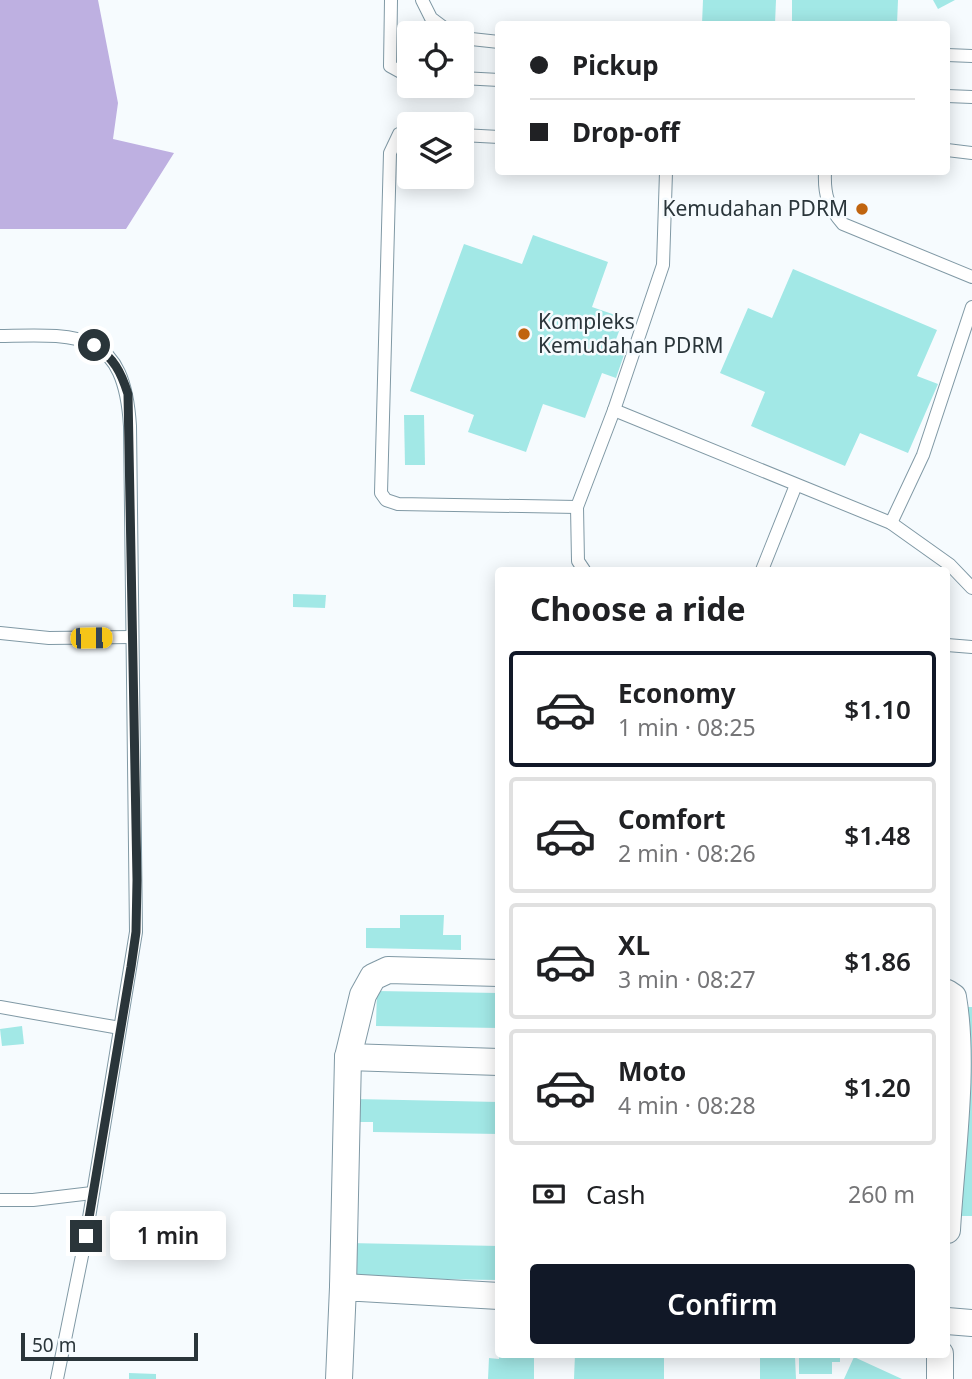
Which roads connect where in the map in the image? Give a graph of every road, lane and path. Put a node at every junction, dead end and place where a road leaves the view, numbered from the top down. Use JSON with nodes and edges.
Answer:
{"nodes":[{"id":1,"x":391,"y":0,"type":"edge"},
{"id":2,"x":422,"y":0,"type":"edge"},
{"id":3,"x":435,"y":21,"type":"edge"},
{"id":4,"x":474,"y":39,"type":"edge"},
{"id":5,"x":495,"y":42,"type":"edge"},
{"id":6,"x":950,"y":55,"type":"edge"},
{"id":7,"x":972,"y":55,"type":"edge"},
{"id":8,"x":397,"y":70,"type":"edge"},
{"id":9,"x":474,"y":79,"type":"edge"},
{"id":10,"x":495,"y":80,"type":"edge"},
{"id":11,"x":950,"y":96,"type":"edge"},
{"id":12,"x":972,"y":97,"type":"edge"},
{"id":13,"x":474,"y":136,"type":"edge"},
{"id":14,"x":495,"y":137,"type":"edge"},
{"id":15,"x":397,"y":138,"type":"edge"},
{"id":16,"x":950,"y":150,"type":"edge"},
{"id":17,"x":972,"y":153,"type":"edge"},
{"id":18,"x":666,"y":175,"type":"edge"},
{"id":19,"x":825,"y":175,"type":"edge"},
{"id":20,"x":972,"y":276,"type":"edge"},
{"id":21,"x":972,"y":307,"type":"edge"},
{"id":22,"x":0,"y":336,"type":"edge"},
{"id":23,"x":614,"y":410,"type":"junction"},
{"id":24,"x":796,"y":485,"type":"junction"},
{"id":25,"x":577,"y":507,"type":"junction"},
{"id":26,"x":891,"y":523,"type":"junction"},
{"id":27,"x":582,"y":567,"type":"edge"},
{"id":28,"x":763,"y":567,"type":"edge"},
{"id":29,"x":972,"y":588,"type":"edge"},
{"id":30,"x":0,"y":633,"type":"edge"},
{"id":31,"x":131,"y":637,"type":"junction"},
{"id":32,"x":950,"y":645,"type":"edge"},
{"id":33,"x":972,"y":647,"type":"edge"},
{"id":34,"x":495,"y":973,"type":"edge"},
{"id":35,"x":950,"y":995,"type":"edge"},
{"id":36,"x":0,"y":1007,"type":"edge"},
{"id":37,"x":120,"y":1028,"type":"junction"},
{"id":38,"x":348,"y":1057,"type":"junction"},
{"id":39,"x":495,"y":1062,"type":"edge"},
{"id":40,"x":951,"y":1076,"type":"edge"},
{"id":41,"x":950,"y":1114,"type":"edge"},
{"id":42,"x":92,"y":1193,"type":"junction"},
{"id":43,"x":0,"y":1200,"type":"edge"},
{"id":44,"x":343,"y":1287,"type":"junction"},
{"id":45,"x":495,"y":1296,"type":"edge"},
{"id":46,"x":950,"y":1321,"type":"edge"},
{"id":47,"x":972,"y":1323,"type":"edge"},
{"id":48,"x":940,"y":1358,"type":"edge"},
{"id":49,"x":57,"y":1379,"type":"edge"},
{"id":50,"x":339,"y":1379,"type":"edge"},
{"id":51,"x":940,"y":1379,"type":"edge"}],
"edges":[{"from":1,"to":8,"type":"lane"},
{"from":2,"to":3,"type":"lane"},
{"from":4,"to":5,"type":"lane"},
{"from":6,"to":7,"type":"lane"},
{"from":9,"to":10,"type":"lane"},
{"from":11,"to":12,"type":"lane"},
{"from":13,"to":14,"type":"lane"},
{"from":15,"to":25,"type":"lane"},
{"from":16,"to":17,"type":"lane"},
{"from":18,"to":23,"type":"lane"},
{"from":19,"to":20,"type":"lane"},
{"from":21,"to":26,"type":"lane"},
{"from":22,"to":31,"type":"lane"},
{"from":23,"to":24,"type":"lane"},
{"from":23,"to":25,"type":"lane"},
{"from":24,"to":26,"type":"lane"},
{"from":24,"to":28,"type":"lane"},
{"from":25,"to":27,"type":"lane"},
{"from":26,"to":29,"type":"lane"},
{"from":30,"to":31,"type":"lane"},
{"from":31,"to":37,"type":"lane"},
{"from":32,"to":33,"type":"lane"},
{"from":34,"to":38,"type":"street"},
{"from":35,"to":40,"type":"street"},
{"from":36,"to":37,"type":"lane"},
{"from":37,"to":42,"type":"lane"},
{"from":38,"to":39,"type":"street"},
{"from":38,"to":44,"type":"street"},
{"from":40,"to":41,"type":"street"},
{"from":42,"to":43,"type":"lane"},
{"from":42,"to":49,"type":"lane"},
{"from":44,"to":45,"type":"street"},
{"from":44,"to":50,"type":"street"},
{"from":46,"to":47,"type":"street"},
{"from":48,"to":51,"type":"street"}]}
